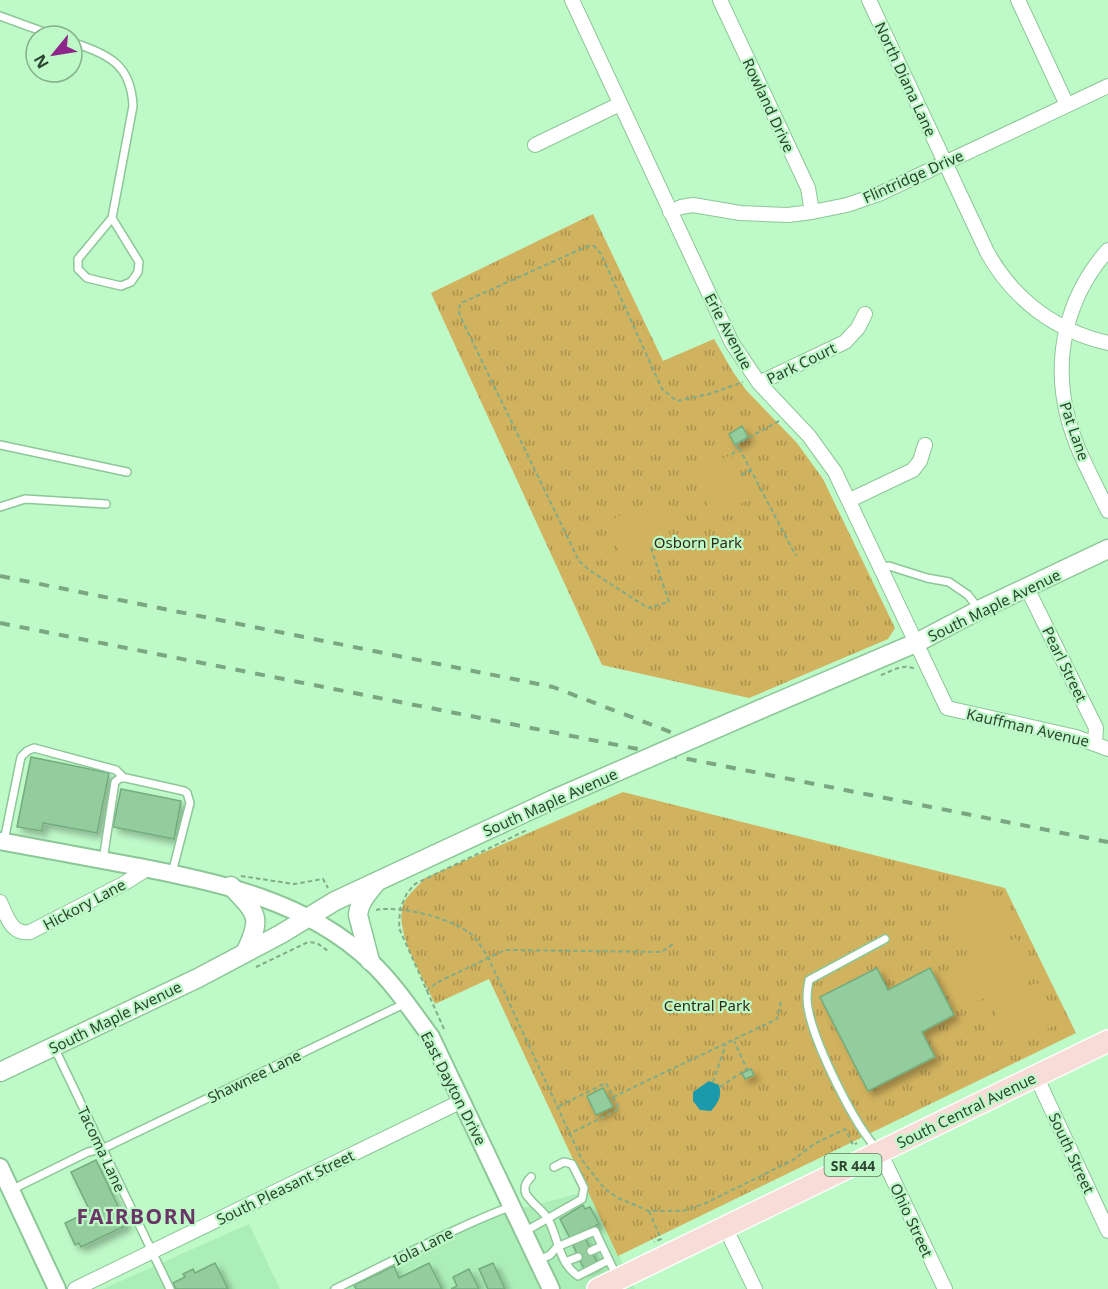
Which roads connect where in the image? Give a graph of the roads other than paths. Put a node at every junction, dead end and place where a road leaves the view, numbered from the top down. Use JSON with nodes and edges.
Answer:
{"nodes":[{"id":1,"x":572,"y":0,"type":"edge"},
{"id":2,"x":720,"y":0,"type":"edge"},
{"id":3,"x":869,"y":0,"type":"edge"},
{"id":4,"x":1018,"y":0,"type":"edge"},
{"id":5,"x":0,"y":16,"type":"edge"},
{"id":6,"x":24,"y":25,"type":"edge"},
{"id":7,"x":84,"y":46,"type":"edge"},
{"id":8,"x":1108,"y":86,"type":"edge"},
{"id":9,"x":620,"y":104,"type":"junction"},
{"id":10,"x":1067,"y":105,"type":"junction"},
{"id":11,"x":535,"y":145,"type":"dead end"},
{"id":12,"x":945,"y":162,"type":"junction"},
{"id":13,"x":670,"y":212,"type":"junction"},
{"id":14,"x":812,"y":212,"type":"junction"},
{"id":15,"x":112,"y":218,"type":"junction"},
{"id":16,"x":1108,"y":250,"type":"edge"},
{"id":17,"x":865,"y":314,"type":"dead end"},
{"id":18,"x":1066,"y":329,"type":"junction"},
{"id":19,"x":1108,"y":343,"type":"edge"},
{"id":20,"x":756,"y":380,"type":"junction"},
{"id":21,"x":925,"y":444,"type":"dead end"},
{"id":22,"x":0,"y":445,"type":"edge"},
{"id":23,"x":127,"y":472,"type":"dead end"},
{"id":24,"x":850,"y":500,"type":"junction"},
{"id":25,"x":106,"y":504,"type":"dead end"},
{"id":26,"x":0,"y":507,"type":"edge"},
{"id":27,"x":1108,"y":511,"type":"edge"},
{"id":28,"x":1108,"y":549,"type":"edge"},
{"id":29,"x":881,"y":568,"type":"junction"},
{"id":30,"x":1027,"y":588,"type":"junction"},
{"id":31,"x":979,"y":610,"type":"junction"},
{"id":32,"x":918,"y":642,"type":"junction"},
{"id":33,"x":947,"y":708,"type":"joint"},
{"id":34,"x":1095,"y":743,"type":"junction"},
{"id":35,"x":1108,"y":748,"type":"edge"},
{"id":36,"x":124,"y":778,"type":"junction"},
{"id":37,"x":2,"y":841,"type":"edge"},
{"id":38,"x":103,"y":860,"type":"junction"},
{"id":39,"x":147,"y":869,"type":"junction"},
{"id":40,"x":172,"y":874,"type":"junction"},
{"id":41,"x":378,"y":882,"type":"junction"},
{"id":42,"x":231,"y":886,"type":"junction"},
{"id":43,"x":2,"y":913,"type":"edge"},
{"id":44,"x":308,"y":917,"type":"junction"},
{"id":45,"x":885,"y":939,"type":"dead end"},
{"id":46,"x":251,"y":960,"type":"junction"},
{"id":47,"x":370,"y":961,"type":"junction"},
{"id":48,"x":406,"y":1003,"type":"junction"},
{"id":49,"x":1108,"y":1041,"type":"edge"},
{"id":50,"x":54,"y":1047,"type":"junction"},
{"id":51,"x":0,"y":1072,"type":"edge"},
{"id":52,"x":1036,"y":1076,"type":"junction"},
{"id":53,"x":462,"y":1101,"type":"junction"},
{"id":54,"x":102,"y":1149,"type":"junction"},
{"id":55,"x":880,"y":1152,"type":"junction"},
{"id":56,"x":554,"y":1167,"type":"dead end"},
{"id":57,"x":531,"y":1177,"type":"dead end"},
{"id":58,"x":3,"y":1180,"type":"edge"},
{"id":59,"x":512,"y":1206,"type":"junction"},
{"id":60,"x":548,"y":1218,"type":"junction"},
{"id":61,"x":725,"y":1227,"type":"junction"},
{"id":62,"x":1108,"y":1231,"type":"edge"},
{"id":63,"x":524,"y":1232,"type":"junction"},
{"id":64,"x":602,"y":1246,"type":"junction"},
{"id":65,"x":557,"y":1248,"type":"junction"},
{"id":66,"x":591,"y":1251,"type":"dead end"},
{"id":67,"x":151,"y":1252,"type":"junction"},
{"id":68,"x":578,"y":1257,"type":"dead end"},
{"id":69,"x":609,"y":1260,"type":"junction"},
{"id":70,"x":537,"y":1261,"type":"junction"},
{"id":71,"x":565,"y":1262,"type":"junction"},
{"id":72,"x":618,"y":1279,"type":"junction"},
{"id":73,"x":337,"y":1288,"type":"edge"},
{"id":74,"x":57,"y":1289,"type":"edge"},
{"id":75,"x":75,"y":1289,"type":"edge"},
{"id":76,"x":170,"y":1289,"type":"edge"},
{"id":77,"x":551,"y":1289,"type":"edge"},
{"id":78,"x":598,"y":1289,"type":"edge"},
{"id":79,"x":755,"y":1289,"type":"edge"},
{"id":80,"x":945,"y":1289,"type":"edge"}],
"edges":[{"from":1,"to":9,"type":"street","name":"Erie Avenue"},
{"from":2,"to":14,"type":"street","name":"Rowland Drive"},
{"from":3,"to":12,"type":"street","name":"North Diana Lane"},
{"from":4,"to":10,"type":"street"},
{"from":5,"to":6,"type":"lane"},
{"from":7,"to":15,"type":"lane"},
{"from":8,"to":10,"type":"street","name":"Flintridge Drive"},
{"from":9,"to":11,"type":"street"},
{"from":9,"to":13,"type":"street","name":"Erie Avenue"},
{"from":10,"to":12,"type":"street","name":"Flintridge Drive"},
{"from":12,"to":14,"type":"street","name":"Flintridge Drive"},
{"from":12,"to":18,"type":"street","name":"North Diana Lane"},
{"from":13,"to":14,"type":"street","name":"Flintridge Drive"},
{"from":13,"to":20,"type":"street","name":"Erie Avenue"},
{"from":15,"to":15,"type":"lane"},
{"from":16,"to":18,"type":"street","name":"Pat Lane"},
{"from":17,"to":20,"type":"street","name":"Park Court"},
{"from":18,"to":19,"type":"street","name":"North Diana Lane"},
{"from":18,"to":27,"type":"street","name":"Pat Lane"},
{"from":20,"to":24,"type":"street","name":"Erie Avenue"},
{"from":21,"to":24,"type":"street"},
{"from":22,"to":23,"type":"lane"},
{"from":24,"to":29,"type":"street","name":"Erie Avenue"},
{"from":25,"to":26,"type":"lane"},
{"from":28,"to":30,"type":"main road","name":"South Maple Avenue"},
{"from":29,"to":31,"type":"lane"},
{"from":29,"to":32,"type":"street","name":"Erie Avenue"},
{"from":30,"to":31,"type":"main road","name":"South Maple Avenue"},
{"from":30,"to":34,"type":"street","name":"Pearl Street"},
{"from":31,"to":32,"type":"main road","name":"South Maple Avenue"},
{"from":32,"to":33,"type":"street","name":"Erie Avenue"},
{"from":32,"to":41,"type":"main road","name":"South Maple Avenue","bridge":true},
{"from":33,"to":34,"type":"street","name":"Kauffman Avenue"},
{"from":34,"to":35,"type":"street","name":"Kauffman Avenue"},
{"from":36,"to":37,"type":"lane"},
{"from":36,"to":38,"type":"lane"},
{"from":36,"to":40,"type":"lane"},
{"from":37,"to":38,"type":"street","name":"East Dayton Drive"},
{"from":38,"to":39,"type":"street","name":"East Dayton Drive"},
{"from":39,"to":40,"type":"street","name":"East Dayton Drive"},
{"from":39,"to":43,"type":"street","name":"Hickory Lane"},
{"from":40,"to":42,"type":"street","name":"East Dayton Drive"},
{"from":41,"to":44,"type":"main road","name":"South Maple Avenue"},
{"from":41,"to":47,"type":"main road"},
{"from":42,"to":44,"type":"street","name":"East Dayton Drive"},
{"from":42,"to":46,"type":"main road"},
{"from":44,"to":46,"type":"main road","name":"South Maple Avenue"},
{"from":44,"to":47,"type":"street","name":"East Dayton Drive"},
{"from":45,"to":55,"type":"lane"},
{"from":46,"to":50,"type":"main road","name":"South Maple Avenue"},
{"from":47,"to":48,"type":"street","name":"East Dayton Drive"},
{"from":48,"to":53,"type":"street","name":"East Dayton Drive"},
{"from":48,"to":54,"type":"lane","name":"Shawnee Lane"},
{"from":49,"to":52,"type":"main road","name":"South Central Avenue","number":"SR 444"},
{"from":50,"to":51,"type":"main road","name":"South Maple Avenue"},
{"from":50,"to":54,"type":"lane","name":"Tacoma Lane"},
{"from":52,"to":55,"type":"main road","name":"South Central Avenue","number":"SR 444"},
{"from":52,"to":62,"type":"street","name":"South Street"},
{"from":53,"to":59,"type":"street","name":"East Dayton Drive"},
{"from":53,"to":67,"type":"street","name":"South Pleasant Street"},
{"from":54,"to":58,"type":"lane","name":"Shawnee Lane"},
{"from":54,"to":67,"type":"lane","name":"Tacoma Lane"},
{"from":55,"to":61,"type":"main road","name":"South Central Avenue","number":"SR 444"},
{"from":55,"to":80,"type":"street","name":"Ohio Street"},
{"from":56,"to":60,"type":"lane"},
{"from":57,"to":60,"type":"lane"},
{"from":58,"to":74,"type":"street"},
{"from":59,"to":63,"type":"street","name":"East Dayton Drive"},
{"from":59,"to":73,"type":"lane","name":"Iola Lane"},
{"from":60,"to":63,"type":"lane"},
{"from":60,"to":65,"type":"lane"},
{"from":61,"to":72,"type":"main road","name":"South Central Avenue","number":"SR 444"},
{"from":61,"to":79,"type":"street"},
{"from":63,"to":70,"type":"street","name":"East Dayton Drive"},
{"from":64,"to":65,"type":"lane"},
{"from":64,"to":66,"type":"lane"},
{"from":64,"to":69,"type":"lane"},
{"from":65,"to":70,"type":"lane"},
{"from":65,"to":71,"type":"lane"},
{"from":67,"to":75,"type":"street","name":"South Pleasant Street"},
{"from":67,"to":76,"type":"lane"},
{"from":68,"to":71,"type":"lane"},
{"from":69,"to":71,"type":"lane"},
{"from":69,"to":72,"type":"lane"},
{"from":70,"to":77,"type":"street","name":"East Dayton Drive"},
{"from":72,"to":78,"type":"main road","name":"South Central Avenue","number":"SR 444"}]}
